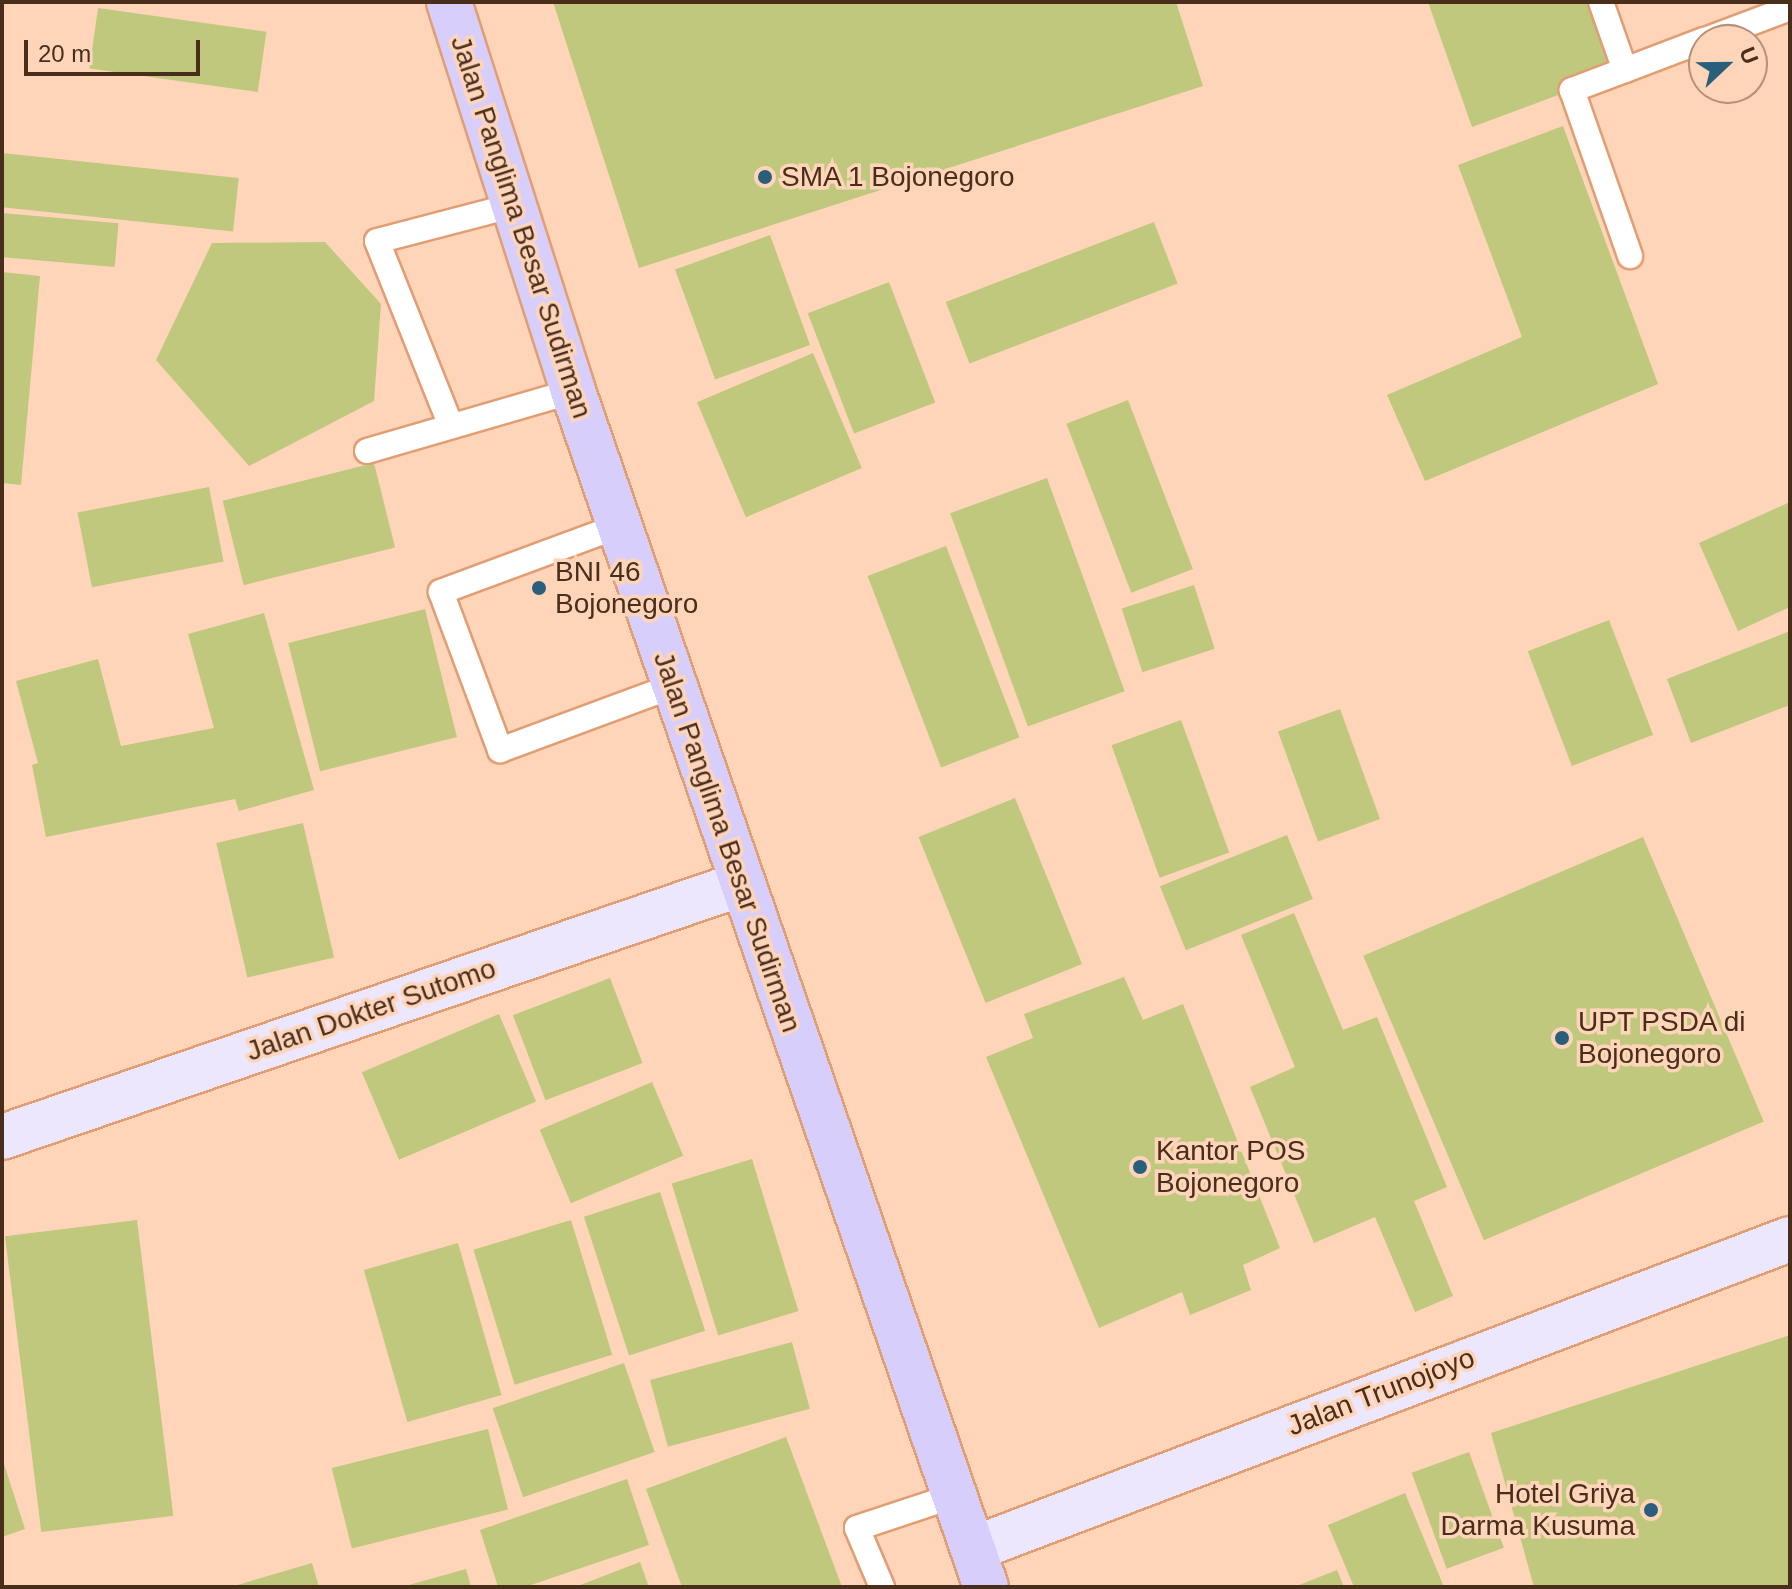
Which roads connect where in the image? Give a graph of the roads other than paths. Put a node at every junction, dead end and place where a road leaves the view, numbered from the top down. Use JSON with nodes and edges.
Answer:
{"nodes":[{"id":1,"x":449,"y":2,"type":"edge"},
{"id":2,"x":1601,"y":2,"type":"edge"},
{"id":3,"x":1790,"y":8,"type":"edge"},
{"id":4,"x":1747,"y":24,"type":"edge"},
{"id":5,"x":1688,"y":46,"type":"edge"},
{"id":6,"x":1625,"y":70,"type":"junction"},
{"id":7,"x":515,"y":205,"type":"junction"},
{"id":8,"x":1630,"y":256,"type":"dead end"},
{"id":9,"x":573,"y":391,"type":"junction"},
{"id":10,"x":451,"y":426,"type":"junction"},
{"id":11,"x":367,"y":451,"type":"dead end"},
{"id":12,"x":619,"y":526,"type":"junction"},
{"id":13,"x":673,"y":686,"type":"junction"},
{"id":14,"x":741,"y":884,"type":"junction"},
{"id":15,"x":2,"y":1137,"type":"edge"},
{"id":16,"x":1790,"y":1239,"type":"edge"},
{"id":17,"x":954,"y":1496,"type":"junction"},
{"id":18,"x":979,"y":1568,"type":"edge"},
{"id":19,"x":882,"y":1587,"type":"edge"}],
"edges":[{"from":1,"to":7,"type":"main road","name":"Jalan Panglima Besar Sudirman"},
{"from":2,"to":6,"type":"lane"},
{"from":3,"to":4,"type":"lane"},
{"from":5,"to":6,"type":"lane"},
{"from":6,"to":8,"type":"lane"},
{"from":7,"to":9,"type":"main road","name":"Jalan Panglima Besar Sudirman"},
{"from":7,"to":10,"type":"lane"},
{"from":9,"to":10,"type":"lane"},
{"from":9,"to":12,"type":"main road","name":"Jalan Panglima Besar Sudirman"},
{"from":10,"to":11,"type":"lane"},
{"from":12,"to":13,"type":"main road","name":"Jalan Panglima Besar Sudirman"},
{"from":12,"to":13,"type":"lane"},
{"from":13,"to":14,"type":"main road","name":"Jalan Panglima Besar Sudirman"},
{"from":14,"to":15,"type":"main road","name":"Jalan Dokter Sutomo"},
{"from":14,"to":17,"type":"main road","name":"Jalan Panglima Besar Sudirman"},
{"from":16,"to":18,"type":"main road","name":"Jalan Trunojoyo"},
{"from":17,"to":18,"type":"main road","name":"Jalan Panglima Besar Sudirman"},
{"from":17,"to":19,"type":"lane"}]}
